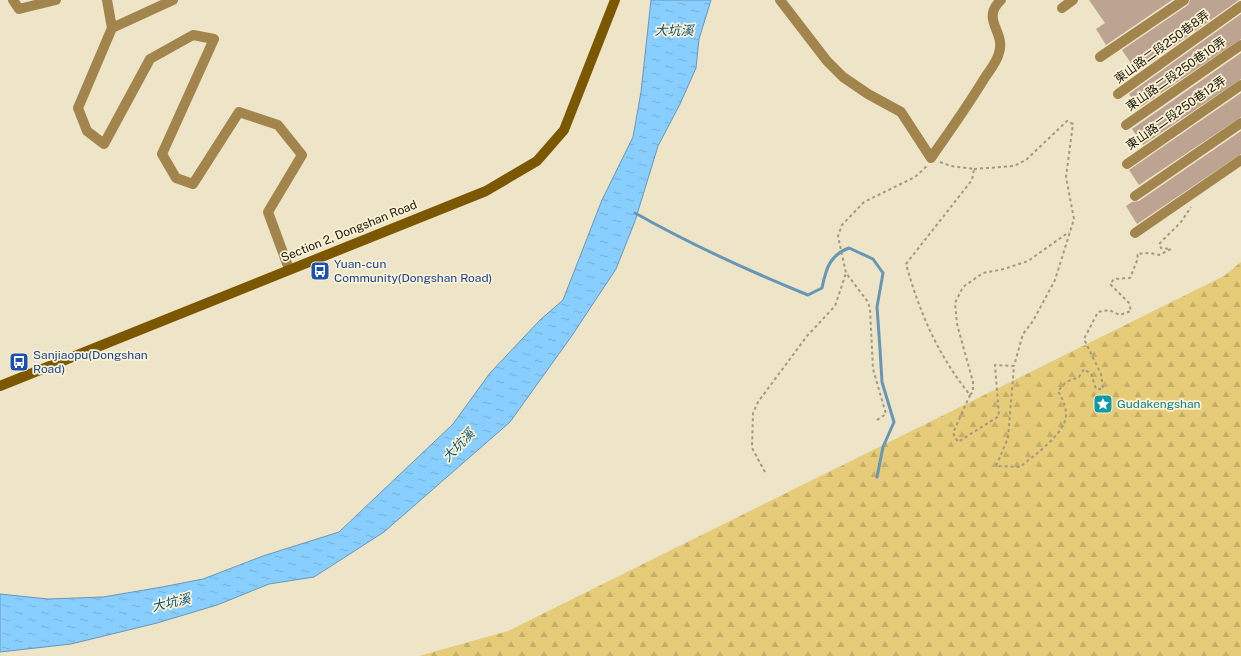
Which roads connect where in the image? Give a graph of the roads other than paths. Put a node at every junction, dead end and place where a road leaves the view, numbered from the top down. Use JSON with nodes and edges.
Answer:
{"nodes":[{"id":1,"x":13,"y":0,"type":"edge"},
{"id":2,"x":56,"y":0,"type":"edge"},
{"id":3,"x":107,"y":0,"type":"edge"},
{"id":4,"x":173,"y":0,"type":"edge"},
{"id":5,"x":615,"y":0,"type":"edge"},
{"id":6,"x":780,"y":0,"type":"edge"},
{"id":7,"x":1001,"y":0,"type":"edge"},
{"id":8,"x":1073,"y":0,"type":"edge"},
{"id":9,"x":1184,"y":0,"type":"edge"},
{"id":10,"x":1241,"y":6,"type":"edge"},
{"id":11,"x":1062,"y":8,"type":"dead end"},
{"id":12,"x":112,"y":28,"type":"junction"},
{"id":13,"x":1241,"y":45,"type":"edge"},
{"id":14,"x":1100,"y":57,"type":"dead end"},
{"id":15,"x":1241,"y":85,"type":"edge"},
{"id":16,"x":1118,"y":94,"type":"dead end"},
{"id":17,"x":1241,"y":123,"type":"edge"},
{"id":18,"x":1126,"y":125,"type":"dead end"},
{"id":19,"x":1241,"y":160,"type":"edge"},
{"id":20,"x":1126,"y":164,"type":"dead end"},
{"id":21,"x":1135,"y":196,"type":"dead end"},
{"id":22,"x":1135,"y":233,"type":"dead end"},
{"id":23,"x":289,"y":270,"type":"junction"},
{"id":24,"x":0,"y":386,"type":"edge"}],
"edges":[{"from":1,"to":2,"type":"street"},
{"from":3,"to":12,"type":"street"},
{"from":4,"to":12,"type":"street"},
{"from":5,"to":23,"type":"main road","name":"Section 2, Dongshan Road"},
{"from":6,"to":7,"type":"street"},
{"from":8,"to":11,"type":"street"},
{"from":9,"to":14,"type":"street"},
{"from":10,"to":16,"type":"street","name":"東山路二段250巷8弄"},
{"from":12,"to":23,"type":"street"},
{"from":13,"to":18,"type":"street","name":"東山路二段250巷10弄"},
{"from":15,"to":20,"type":"street","name":"東山路二段250巷12弄"},
{"from":17,"to":21,"type":"street"},
{"from":19,"to":22,"type":"street"},
{"from":23,"to":24,"type":"main road","name":"Section 2, Dongshan Road"}]}
